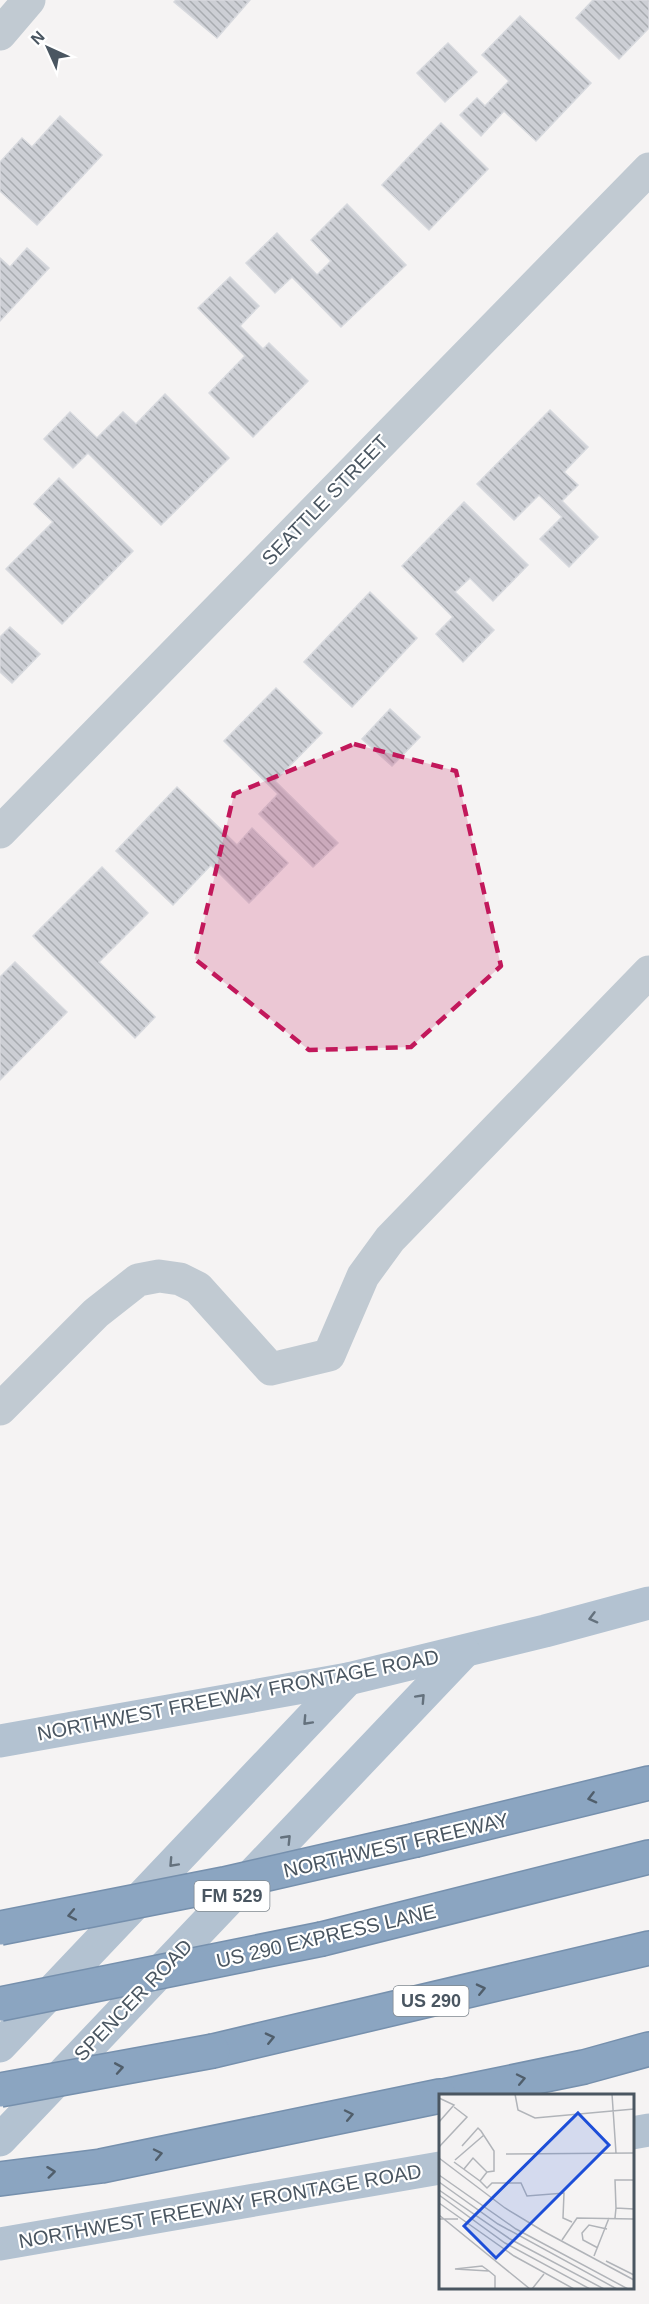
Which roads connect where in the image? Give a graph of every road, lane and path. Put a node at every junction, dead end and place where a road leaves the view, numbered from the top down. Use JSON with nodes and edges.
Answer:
{"nodes":[{"id":1,"x":29,"y":0,"type":"edge"},
{"id":2,"x":0,"y":34,"type":"edge"},
{"id":3,"x":649,"y":169,"type":"edge"},
{"id":4,"x":0,"y":832,"type":"edge"},
{"id":5,"x":649,"y":972,"type":"edge"},
{"id":6,"x":0,"y":1409,"type":"edge"},
{"id":7,"x":649,"y":1603,"type":"edge"},
{"id":8,"x":464,"y":1652,"type":"junction"},
{"id":9,"x":348,"y":1679,"type":"junction"},
{"id":10,"x":0,"y":1741,"type":"edge"},
{"id":11,"x":649,"y":1783,"type":"edge"},
{"id":12,"x":649,"y":1857,"type":"edge"},
{"id":13,"x":0,"y":1928,"type":"edge"},
{"id":14,"x":649,"y":1948,"type":"edge"},
{"id":15,"x":0,"y":2004,"type":"edge"},
{"id":16,"x":0,"y":2046,"type":"edge"},
{"id":17,"x":649,"y":2049,"type":"edge"},
{"id":18,"x":0,"y":2090,"type":"edge"},
{"id":19,"x":452,"y":2094,"type":"edge"},
{"id":20,"x":439,"y":2097,"type":"edge"},
{"id":21,"x":649,"y":2130,"type":"edge"},
{"id":22,"x":634,"y":2133,"type":"edge"},
{"id":23,"x":0,"y":2140,"type":"edge"},
{"id":24,"x":439,"y":2168,"type":"edge"},
{"id":25,"x":0,"y":2179,"type":"edge"},
{"id":26,"x":0,"y":2244,"type":"edge"}],
"edges":[{"from":1,"to":2,"type":"street"},
{"from":3,"to":4,"type":"street","name":"SEATTLE STREET"},
{"from":5,"to":6,"type":"street"},
{"from":7,"to":8,"type":"main road","name":"NORTHWEST FREEWAY FRONTAGE ROAD","one_way":true},
{"from":8,"to":9,"type":"main road","name":"NORTHWEST FREEWAY FRONTAGE ROAD"},
{"from":23,"to":8,"type":"main road","name":"SPENCER ROAD","number":"FM 529","one_way":true},
{"from":9,"to":10,"type":"main road","name":"NORTHWEST FREEWAY FRONTAGE ROAD"},
{"from":9,"to":16,"type":"main road","number":"FM 529","one_way":true},
{"from":11,"to":13,"type":"highway","name":"NORTHWEST FREEWAY","one_way":true,"bridge":true},
{"from":12,"to":15,"type":"highway","name":"US 290 EXPRESS LANE","bridge":true},
{"from":18,"to":14,"type":"highway","number":"US 290","one_way":true,"bridge":true},
{"from":19,"to":17,"type":"highway","one_way":true},
{"from":25,"to":20,"type":"highway","one_way":true},
{"from":21,"to":22,"type":"main road"},
{"from":24,"to":26,"type":"main road","name":"NORTHWEST FREEWAY FRONTAGE ROAD"}]}
